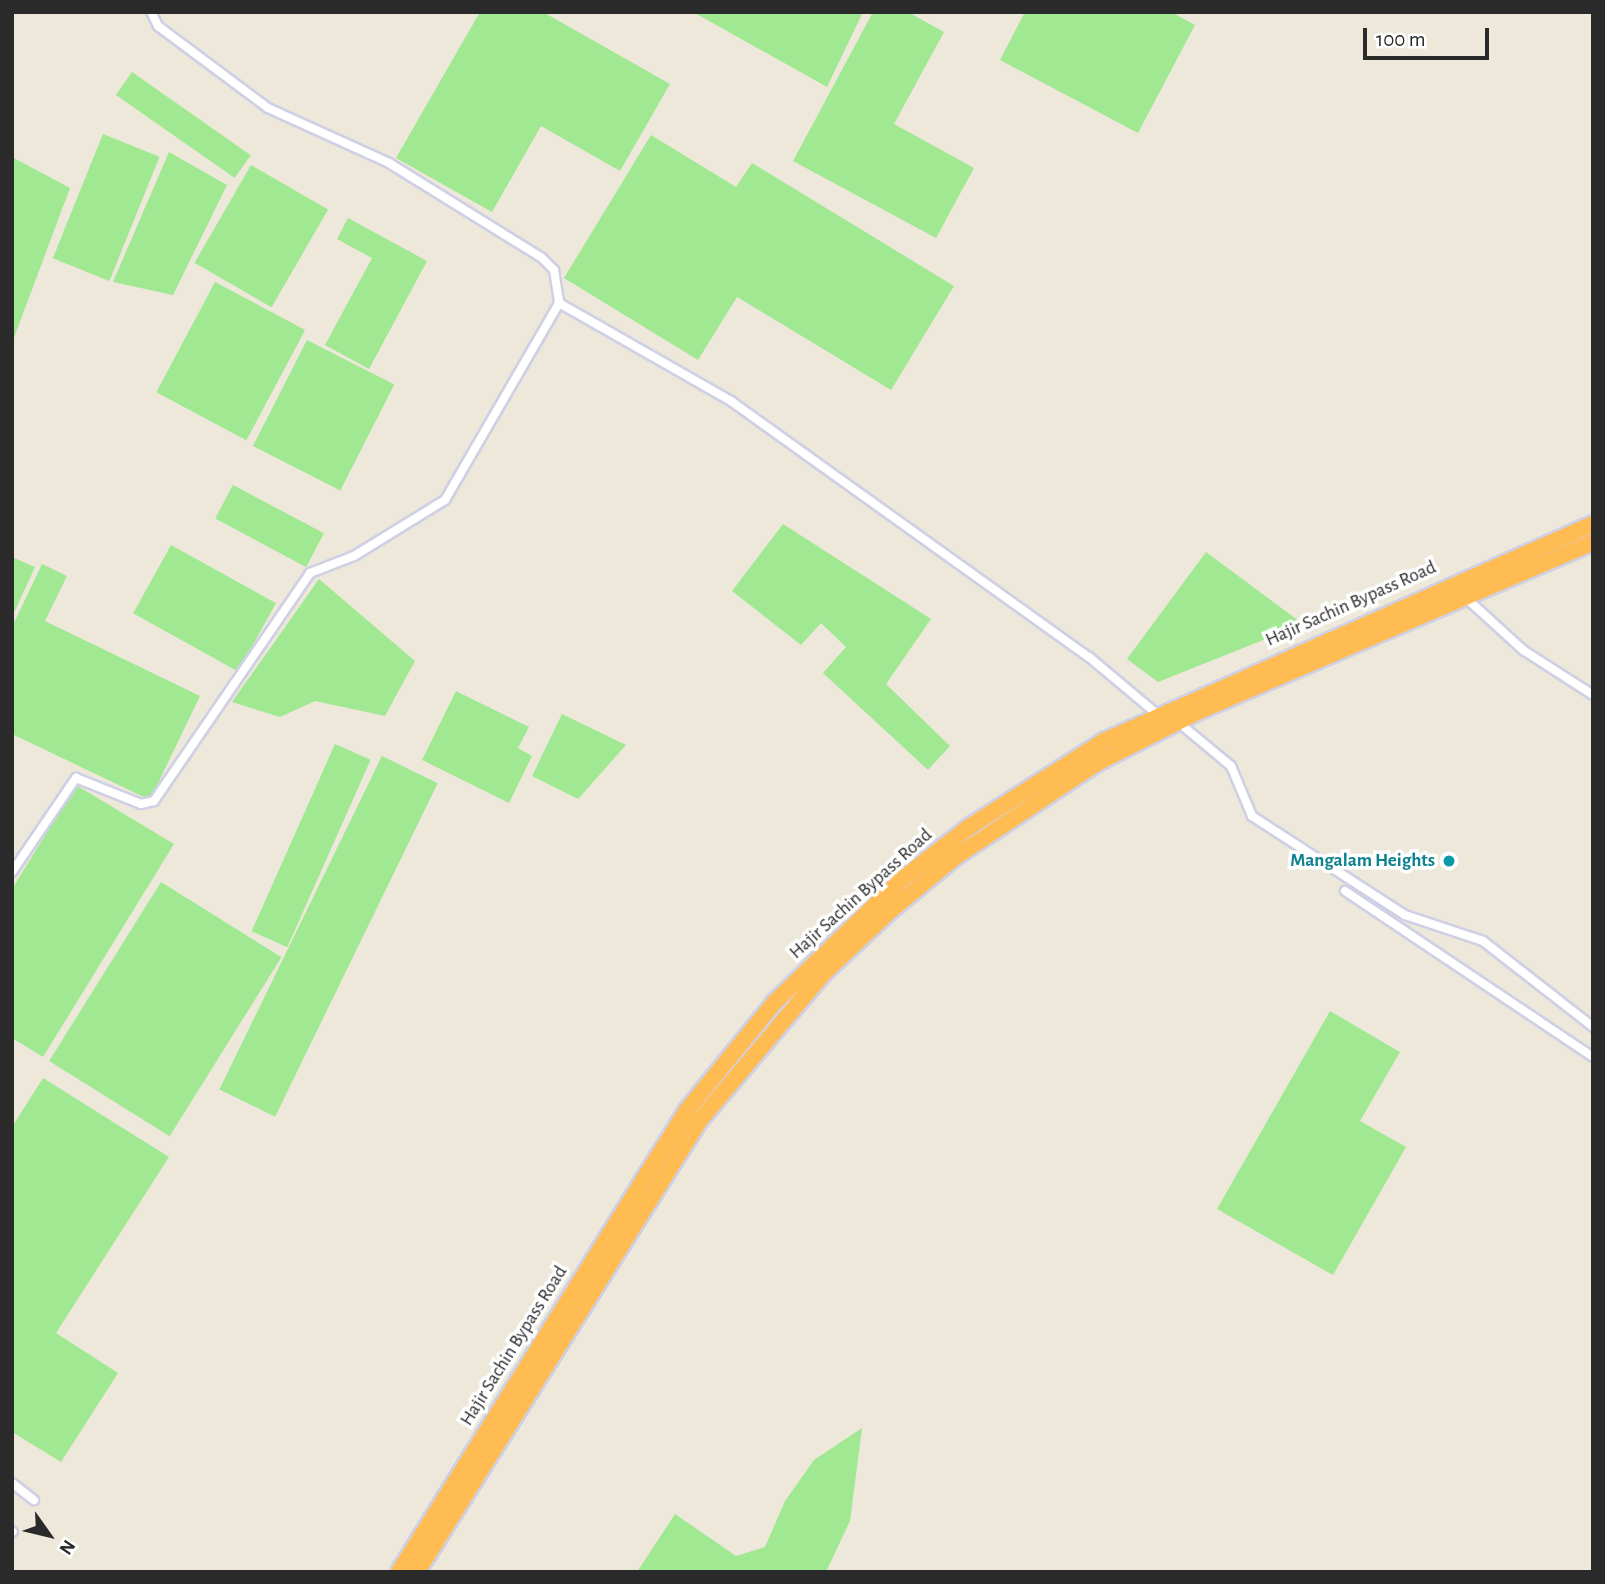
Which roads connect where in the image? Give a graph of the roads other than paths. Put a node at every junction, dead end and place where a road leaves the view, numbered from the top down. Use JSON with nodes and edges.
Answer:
{"nodes":[{"id":1,"x":151,"y":12,"type":"edge"},
{"id":2,"x":559,"y":303,"type":"junction"},
{"id":3,"x":1593,"y":524,"type":"edge"},
{"id":4,"x":1593,"y":542,"type":"edge"},
{"id":5,"x":1463,"y":595,"type":"junction"},
{"id":6,"x":1593,"y":695,"type":"edge"},
{"id":7,"x":1157,"y":714,"type":"junction"},
{"id":8,"x":1178,"y":722,"type":"junction"},
{"id":9,"x":12,"y":872,"type":"edge"},
{"id":10,"x":1345,"y":891,"type":"dead end"},
{"id":11,"x":1593,"y":1027,"type":"edge"},
{"id":12,"x":1593,"y":1057,"type":"edge"},
{"id":13,"x":12,"y":1483,"type":"edge"},
{"id":14,"x":34,"y":1500,"type":"dead end"},
{"id":15,"x":399,"y":1572,"type":"edge"},
{"id":16,"x":417,"y":1572,"type":"edge"}],
"edges":[{"from":1,"to":2,"type":"street"},
{"from":2,"to":7,"type":"street"},
{"from":2,"to":9,"type":"street"},
{"from":3,"to":7,"type":"highway","name":"Hajir Sachin Bypass Road"},
{"from":4,"to":5,"type":"highway"},
{"from":5,"to":6,"type":"street"},
{"from":5,"to":8,"type":"highway"},
{"from":7,"to":15,"type":"highway","name":"Hajir Sachin Bypass Road"},
{"from":8,"to":11,"type":"street"},
{"from":8,"to":16,"type":"highway"},
{"from":10,"to":12,"type":"street"},
{"from":13,"to":14,"type":"street"}]}
